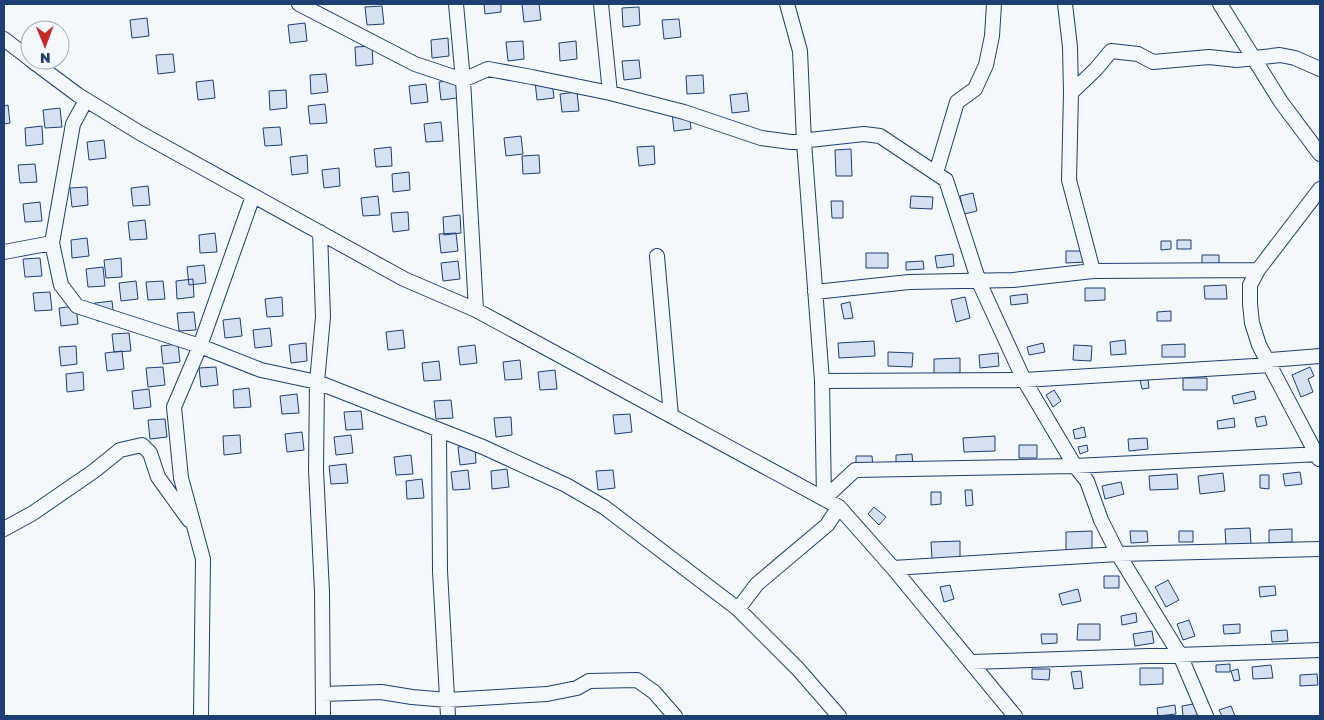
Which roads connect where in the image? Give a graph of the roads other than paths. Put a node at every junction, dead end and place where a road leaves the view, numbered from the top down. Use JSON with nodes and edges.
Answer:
{"nodes":[{"id":1,"x":299,"y":4,"type":"edge"},
{"id":2,"x":456,"y":4,"type":"edge"},
{"id":3,"x":601,"y":4,"type":"edge"},
{"id":4,"x":787,"y":4,"type":"edge"},
{"id":5,"x":994,"y":4,"type":"edge"},
{"id":6,"x":1066,"y":4,"type":"edge"},
{"id":7,"x":1220,"y":4,"type":"edge"},
{"id":8,"x":4,"y":39,"type":"edge"},
{"id":9,"x":20,"y":52,"type":"edge"},
{"id":10,"x":1254,"y":58,"type":"junction"},
{"id":11,"x":1320,"y":69,"type":"edge"},
{"id":12,"x":44,"y":70,"type":"edge"},
{"id":13,"x":464,"y":80,"type":"junction"},
{"id":14,"x":610,"y":93,"type":"junction"},
{"id":15,"x":1072,"y":93,"type":"junction"},
{"id":16,"x":86,"y":100,"type":"junction"},
{"id":17,"x":804,"y":142,"type":"junction"},
{"id":18,"x":1320,"y":154,"type":"edge"},
{"id":19,"x":936,"y":173,"type":"junction"},
{"id":20,"x":1320,"y":189,"type":"edge"},
{"id":21,"x":253,"y":196,"type":"junction"},
{"id":22,"x":320,"y":232,"type":"junction"},
{"id":23,"x":52,"y":243,"type":"junction"},
{"id":24,"x":4,"y":252,"type":"edge"},
{"id":25,"x":657,"y":256,"type":"dead end"},
{"id":26,"x":1258,"y":270,"type":"junction"},
{"id":27,"x":1093,"y":271,"type":"junction"},
{"id":28,"x":979,"y":282,"type":"junction"},
{"id":29,"x":815,"y":292,"type":"junction"},
{"id":30,"x":476,"y":310,"type":"junction"},
{"id":31,"x":200,"y":346,"type":"junction"},
{"id":32,"x":1320,"y":356,"type":"edge"},
{"id":33,"x":1270,"y":363,"type":"junction"},
{"id":34,"x":1024,"y":380,"type":"junction"},
{"id":35,"x":317,"y":382,"type":"junction"},
{"id":36,"x":822,"y":382,"type":"junction"},
{"id":37,"x":671,"y":416,"type":"junction"},
{"id":38,"x":439,"y":431,"type":"junction"},
{"id":39,"x":1319,"y":456,"type":"edge"},
{"id":40,"x":1075,"y":466,"type":"junction"},
{"id":41,"x":824,"y":499,"type":"junction"},
{"id":42,"x":839,"y":507,"type":"junction"},
{"id":43,"x":4,"y":529,"type":"edge"},
{"id":44,"x":195,"y":529,"type":"junction"},
{"id":45,"x":1320,"y":549,"type":"edge"},
{"id":46,"x":1118,"y":554,"type":"junction"},
{"id":47,"x":893,"y":568,"type":"junction"},
{"id":48,"x":738,"y":609,"type":"junction"},
{"id":49,"x":1320,"y":650,"type":"edge"},
{"id":50,"x":1180,"y":655,"type":"junction"},
{"id":51,"x":971,"y":662,"type":"junction"},
{"id":52,"x":323,"y":694,"type":"junction"},
{"id":53,"x":448,"y":700,"type":"junction"},
{"id":54,"x":201,"y":716,"type":"edge"},
{"id":55,"x":323,"y":716,"type":"edge"},
{"id":56,"x":448,"y":716,"type":"edge"},
{"id":57,"x":675,"y":716,"type":"edge"},
{"id":58,"x":839,"y":716,"type":"edge"},
{"id":59,"x":1015,"y":716,"type":"edge"},
{"id":60,"x":1206,"y":716,"type":"edge"}],
"edges":[{"from":1,"to":13,"type":"street"},
{"from":2,"to":13,"type":"street"},
{"from":3,"to":14,"type":"street"},
{"from":4,"to":17,"type":"street"},
{"from":5,"to":19,"type":"street"},
{"from":6,"to":15,"type":"street"},
{"from":7,"to":10,"type":"street"},
{"from":8,"to":9,"type":"street"},
{"from":10,"to":11,"type":"street"},
{"from":10,"to":15,"type":"street"},
{"from":10,"to":18,"type":"street"},
{"from":12,"to":16,"type":"street"},
{"from":13,"to":14,"type":"street"},
{"from":13,"to":30,"type":"street"},
{"from":14,"to":17,"type":"street"},
{"from":15,"to":27,"type":"street"},
{"from":16,"to":21,"type":"street"},
{"from":16,"to":23,"type":"street"},
{"from":17,"to":19,"type":"street"},
{"from":17,"to":29,"type":"street"},
{"from":19,"to":28,"type":"street"},
{"from":20,"to":26,"type":"street"},
{"from":21,"to":22,"type":"street"},
{"from":21,"to":31,"type":"street"},
{"from":22,"to":30,"type":"street"},
{"from":22,"to":35,"type":"street"},
{"from":23,"to":24,"type":"street"},
{"from":23,"to":31,"type":"street"},
{"from":25,"to":37,"type":"street"},
{"from":26,"to":27,"type":"street"},
{"from":26,"to":33,"type":"street"},
{"from":27,"to":28,"type":"street"},
{"from":28,"to":29,"type":"street"},
{"from":28,"to":34,"type":"street"},
{"from":29,"to":36,"type":"street"},
{"from":30,"to":37,"type":"street"},
{"from":31,"to":35,"type":"street"},
{"from":31,"to":44,"type":"street"},
{"from":32,"to":33,"type":"street"},
{"from":33,"to":34,"type":"street"},
{"from":33,"to":39,"type":"street"},
{"from":34,"to":36,"type":"street"},
{"from":34,"to":40,"type":"street"},
{"from":35,"to":38,"type":"street"},
{"from":35,"to":52,"type":"street"},
{"from":36,"to":41,"type":"street"},
{"from":37,"to":41,"type":"street"},
{"from":38,"to":48,"type":"street"},
{"from":38,"to":53,"type":"street"},
{"from":39,"to":40,"type":"street"},
{"from":40,"to":41,"type":"street"},
{"from":40,"to":46,"type":"street"},
{"from":41,"to":42,"type":"street"},
{"from":42,"to":47,"type":"street"},
{"from":42,"to":48,"type":"street"},
{"from":43,"to":44,"type":"street"},
{"from":44,"to":54,"type":"street"},
{"from":45,"to":46,"type":"street"},
{"from":46,"to":47,"type":"street"},
{"from":46,"to":50,"type":"street"},
{"from":47,"to":51,"type":"street"},
{"from":48,"to":58,"type":"street"},
{"from":49,"to":50,"type":"street"},
{"from":50,"to":51,"type":"street"},
{"from":50,"to":60,"type":"street"},
{"from":51,"to":59,"type":"street"},
{"from":52,"to":53,"type":"street"},
{"from":52,"to":55,"type":"street"},
{"from":53,"to":56,"type":"street"},
{"from":53,"to":57,"type":"street"}]}
